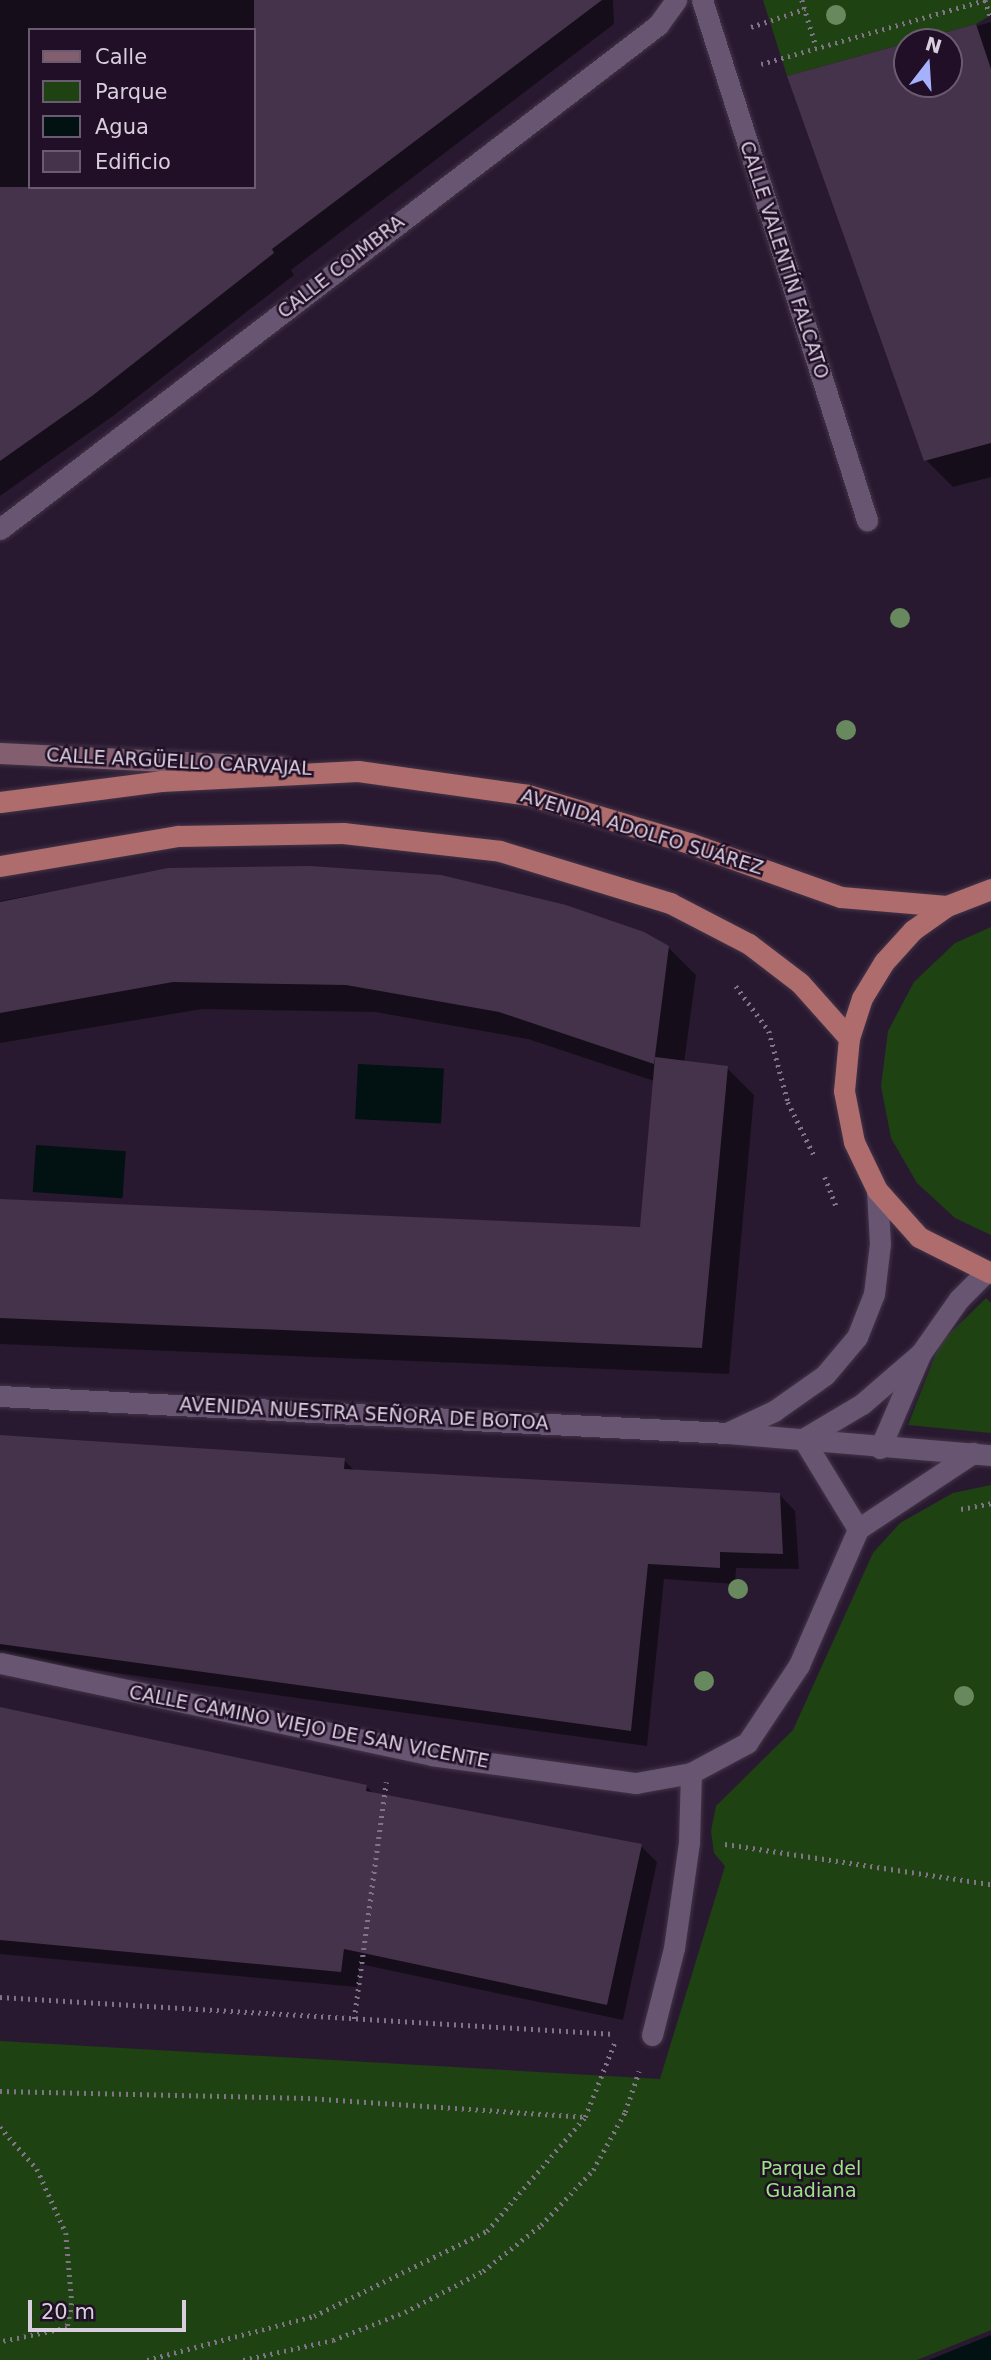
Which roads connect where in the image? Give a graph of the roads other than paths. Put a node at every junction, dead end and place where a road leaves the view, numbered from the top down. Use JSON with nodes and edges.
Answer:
{"nodes":[{"id":1,"x":677,"y":0,"type":"edge"},
{"id":2,"x":702,"y":0,"type":"edge"},
{"id":3,"x":867,"y":520,"type":"dead end"},
{"id":4,"x":0,"y":529,"type":"edge"},
{"id":5,"x":0,"y":753,"type":"edge"},
{"id":6,"x":358,"y":771,"type":"junction"},
{"id":7,"x":0,"y":803,"type":"edge"},
{"id":8,"x":0,"y":866,"type":"edge"},
{"id":9,"x":991,"y":889,"type":"edge"},
{"id":10,"x":947,"y":906,"type":"junction"},
{"id":11,"x":849,"y":1038,"type":"junction"},
{"id":12,"x":877,"y":1190,"type":"junction"},
{"id":13,"x":988,"y":1273,"type":"edge"},
{"id":14,"x":921,"y":1353,"type":"junction"},
{"id":15,"x":0,"y":1396,"type":"edge"},
{"id":16,"x":728,"y":1433,"type":"junction"},
{"id":17,"x":803,"y":1439,"type":"junction"},
{"id":18,"x":880,"y":1448,"type":"junction"},
{"id":19,"x":982,"y":1454,"type":"edge"},
{"id":20,"x":858,"y":1529,"type":"junction"},
{"id":21,"x":0,"y":1663,"type":"edge"},
{"id":22,"x":691,"y":1773,"type":"junction"},
{"id":23,"x":652,"y":2035,"type":"road end"}],
"edges":[{"from":1,"to":4,"type":"street","name":"CALLE COIMBRA"},
{"from":2,"to":3,"type":"street","name":"CALLE VALENTÍN FALCATO"},
{"from":5,"to":6,"type":"main road","name":"CALLE ARGÜELLO CARVAJAL"},
{"from":6,"to":7,"type":"highway","name":"AVENIDA ADOLFO SUÁREZ"},
{"from":6,"to":10,"type":"highway","name":"AVENIDA ADOLFO SUÁREZ"},
{"from":8,"to":11,"type":"highway"},
{"from":9,"to":10,"type":"highway"},
{"from":10,"to":11,"type":"highway"},
{"from":11,"to":12,"type":"highway"},
{"from":12,"to":13,"type":"highway"},
{"from":12,"to":16,"type":"street","name":"AVENIDA NUESTRA SEÑORA DE BOTOA"},
{"from":13,"to":14,"type":"street"},
{"from":14,"to":17,"type":"street"},
{"from":14,"to":18,"type":"street"},
{"from":15,"to":16,"type":"street","name":"AVENIDA NUESTRA SEÑORA DE BOTOA"},
{"from":16,"to":17,"type":"street","name":"AVENIDA NUESTRA SEÑORA DE BOTOA"},
{"from":17,"to":18,"type":"street","name":"AVENIDA NUESTRA SEÑORA DE BOTOA"},
{"from":17,"to":20,"type":"street"},
{"from":18,"to":19,"type":"street","name":"AVENIDA NUESTRA SEÑORA DE BOTOA"},
{"from":19,"to":20,"type":"street"},
{"from":20,"to":22,"type":"street","name":"CALLE CAMINO VIEJO DE SAN VICENTE"},
{"from":21,"to":22,"type":"street","name":"CALLE CAMINO VIEJO DE SAN VICENTE"},
{"from":22,"to":23,"type":"street"}]}
